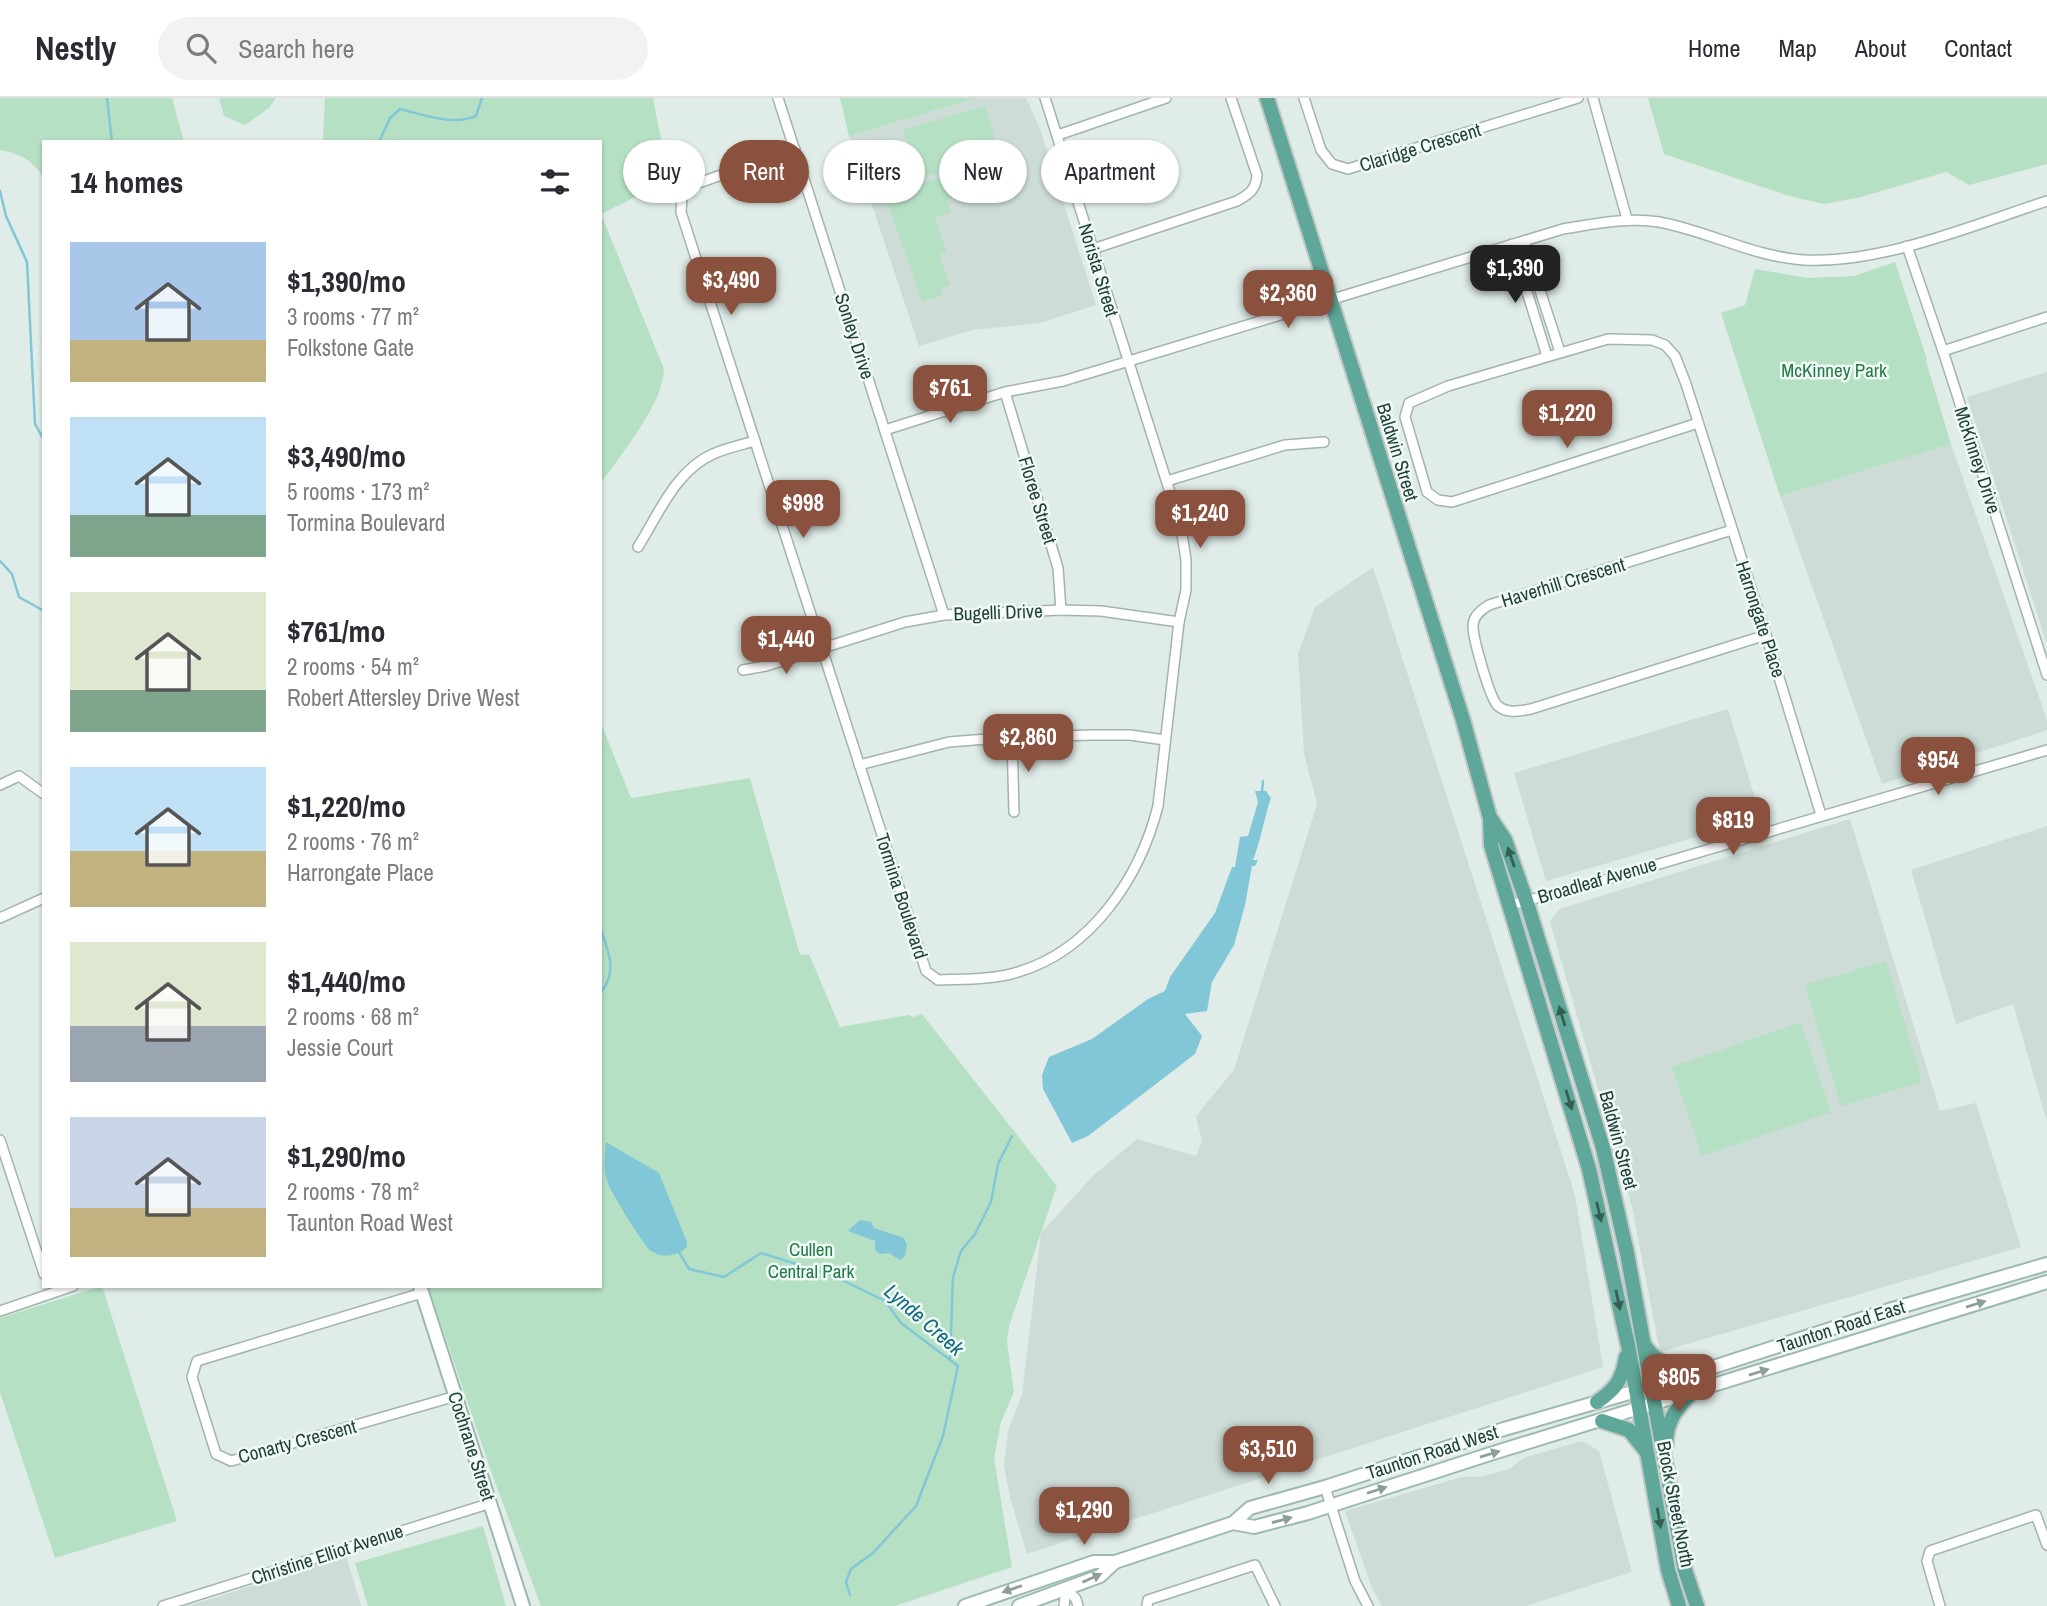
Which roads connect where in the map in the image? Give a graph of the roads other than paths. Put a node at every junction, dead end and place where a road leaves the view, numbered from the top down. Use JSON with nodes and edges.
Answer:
{"nodes":[{"id":1,"x":778,"y":98,"type":"edge"},
{"id":2,"x":1045,"y":98,"type":"edge"},
{"id":3,"x":1166,"y":98,"type":"edge"},
{"id":4,"x":1231,"y":98,"type":"edge"},
{"id":5,"x":1267,"y":98,"type":"edge"},
{"id":6,"x":1304,"y":98,"type":"edge"},
{"id":7,"x":1578,"y":98,"type":"edge"},
{"id":8,"x":1593,"y":98,"type":"edge"},
{"id":9,"x":1058,"y":135,"type":"junction"},
{"id":10,"x":791,"y":140,"type":"edge"},
{"id":11,"x":719,"y":176,"type":"edge"},
{"id":12,"x":809,"y":195,"type":"edge"},
{"id":13,"x":2047,"y":201,"type":"edge"},
{"id":14,"x":1627,"y":219,"type":"junction"},
{"id":15,"x":1524,"y":240,"type":"junction"},
{"id":16,"x":1512,"y":244,"type":"junction"},
{"id":17,"x":1907,"y":246,"type":"junction"},
{"id":18,"x":1093,"y":249,"type":"junction"},
{"id":19,"x":1331,"y":301,"type":"junction"},
{"id":20,"x":2047,"y":317,"type":"edge"},
{"id":21,"x":1943,"y":351,"type":"junction"},
{"id":22,"x":1560,"y":352,"type":"junction"},
{"id":23,"x":1547,"y":356,"type":"junction"},
{"id":24,"x":1128,"y":361,"type":"junction"},
{"id":25,"x":1005,"y":392,"type":"junction"},
{"id":26,"x":1698,"y":423,"type":"junction"},
{"id":27,"x":886,"y":429,"type":"junction"},
{"id":28,"x":755,"y":440,"type":"junction"},
{"id":29,"x":1324,"y":442,"type":"dead end"},
{"id":30,"x":1167,"y":481,"type":"junction"},
{"id":31,"x":1732,"y":530,"type":"junction"},
{"id":32,"x":638,"y":547,"type":"dead end"},
{"id":33,"x":1061,"y":610,"type":"junction"},
{"id":34,"x":944,"y":615,"type":"junction"},
{"id":35,"x":1179,"y":622,"type":"junction"},
{"id":36,"x":1766,"y":635,"type":"junction"},
{"id":37,"x":822,"y":649,"type":"junction"},
{"id":38,"x":743,"y":670,"type":"dead end"},
{"id":39,"x":2047,"y":674,"type":"edge"},
{"id":40,"x":1012,"y":737,"type":"junction"},
{"id":41,"x":1166,"y":740,"type":"junction"},
{"id":42,"x":2047,"y":750,"type":"edge"},
{"id":43,"x":859,"y":765,"type":"junction"},
{"id":44,"x":0,"y":785,"type":"edge"},
{"id":45,"x":42,"y":793,"type":"edge"},
{"id":46,"x":1014,"y":812,"type":"dead end"},
{"id":47,"x":1821,"y":815,"type":"junction"},
{"id":48,"x":1490,"y":818,"type":"junction"},
{"id":49,"x":1526,"y":900,"type":"junction"},
{"id":50,"x":42,"y":903,"type":"edge"},
{"id":51,"x":1510,"y":905,"type":"junction"},
{"id":52,"x":0,"y":918,"type":"edge"},
{"id":53,"x":0,"y":1140,"type":"edge"},
{"id":54,"x":11,"y":1175,"type":"junction"},
{"id":55,"x":0,"y":1178,"type":"edge"},
{"id":56,"x":2047,"y":1264,"type":"edge"},
{"id":57,"x":42,"y":1268,"type":"edge"},
{"id":58,"x":2047,"y":1282,"type":"edge"},
{"id":59,"x":48,"y":1290,"type":"edge"},
{"id":60,"x":421,"y":1290,"type":"edge"},
{"id":61,"x":0,"y":1311,"type":"edge"},
{"id":62,"x":1635,"y":1343,"type":"junction"},
{"id":63,"x":1702,"y":1371,"type":"junction"},
{"id":64,"x":1652,"y":1387,"type":"junction"},
{"id":65,"x":1635,"y":1391,"type":"junction"},
{"id":66,"x":1693,"y":1392,"type":"junction"},
{"id":67,"x":456,"y":1396,"type":"junction"},
{"id":68,"x":1597,"y":1402,"type":"junction"},
{"id":69,"x":1655,"y":1405,"type":"junction"},
{"id":70,"x":1639,"y":1409,"type":"junction"},
{"id":71,"x":1601,"y":1421,"type":"junction"},
{"id":72,"x":1647,"y":1451,"type":"junction"},
{"id":73,"x":1668,"y":1484,"type":"junction"},
{"id":74,"x":1325,"y":1487,"type":"junction"},
{"id":75,"x":491,"y":1503,"type":"junction"},
{"id":76,"x":1330,"y":1506,"type":"junction"},
{"id":77,"x":1233,"y":1523,"type":"junction"},
{"id":78,"x":2047,"y":1545,"type":"edge"},
{"id":79,"x":1115,"y":1562,"type":"junction"},
{"id":80,"x":1066,"y":1589,"type":"junction"},
{"id":81,"x":163,"y":1606,"type":"edge"},
{"id":82,"x":523,"y":1606,"type":"edge"},
{"id":83,"x":965,"y":1606,"type":"edge"},
{"id":84,"x":1019,"y":1606,"type":"edge"},
{"id":85,"x":1064,"y":1606,"type":"edge"},
{"id":86,"x":1078,"y":1606,"type":"edge"},
{"id":87,"x":1147,"y":1606,"type":"edge"},
{"id":88,"x":1275,"y":1606,"type":"edge"},
{"id":89,"x":1368,"y":1606,"type":"edge"},
{"id":90,"x":1679,"y":1606,"type":"edge"},
{"id":91,"x":1696,"y":1606,"type":"edge"},
{"id":92,"x":1940,"y":1606,"type":"edge"}],
"edges":[{"from":1,"to":10,"type":"street","name":"Sonley Drive"},
{"from":2,"to":9,"type":"street","name":"Norista Street"},
{"from":3,"to":9,"type":"street"},
{"from":4,"to":18,"type":"street"},
{"from":5,"to":19,"type":"main road","name":"Baldwin Street"},
{"from":6,"to":7,"type":"street","name":"Claridge Crescent"},
{"from":8,"to":14,"type":"street"},
{"from":9,"to":18,"type":"street","name":"Norista Street"},
{"from":11,"to":28,"type":"street","name":"Tormina Boulevard"},
{"from":12,"to":27,"type":"street","name":"Sonley Drive"},
{"from":13,"to":17,"type":"street"},
{"from":14,"to":15,"type":"street"},
{"from":14,"to":17,"type":"street"},
{"from":15,"to":16,"type":"street"},
{"from":15,"to":22,"type":"street"},
{"from":16,"to":19,"type":"street"},
{"from":16,"to":23,"type":"street"},
{"from":17,"to":21,"type":"street","name":"McKinney Drive"},
{"from":18,"to":24,"type":"street","name":"Norista Street"},
{"from":19,"to":24,"type":"street"},
{"from":19,"to":48,"type":"main road","name":"Baldwin Street"},
{"from":20,"to":21,"type":"street"},
{"from":21,"to":39,"type":"street","name":"McKinney Drive"},
{"from":22,"to":23,"type":"street","name":"Harrongate Place"},
{"from":22,"to":26,"type":"street","name":"Harrongate Place"},
{"from":23,"to":26,"type":"street","name":"Harrongate Place"},
{"from":24,"to":25,"type":"street"},
{"from":24,"to":30,"type":"street","name":"Tormina Boulevard"},
{"from":25,"to":27,"type":"street"},
{"from":25,"to":33,"type":"street","name":"Floree Street"},
{"from":26,"to":31,"type":"street","name":"Harrongate Place"},
{"from":27,"to":34,"type":"street","name":"Sonley Drive"},
{"from":28,"to":32,"type":"street"},
{"from":28,"to":37,"type":"street","name":"Tormina Boulevard"},
{"from":29,"to":30,"type":"street"},
{"from":30,"to":35,"type":"street","name":"Tormina Boulevard"},
{"from":31,"to":36,"type":"street","name":"Harrongate Place"},
{"from":31,"to":36,"type":"street","name":"Haverhill Crescent"},
{"from":33,"to":34,"type":"street","name":"Bugelli Drive"},
{"from":33,"to":35,"type":"street","name":"Bugelli Drive"},
{"from":34,"to":37,"type":"street","name":"Bugelli Drive"},
{"from":35,"to":41,"type":"street","name":"Tormina Boulevard"},
{"from":36,"to":47,"type":"street","name":"Harrongate Place"},
{"from":37,"to":38,"type":"street","name":"Bugelli Drive"},
{"from":37,"to":43,"type":"street","name":"Tormina Boulevard"},
{"from":40,"to":41,"type":"street"},
{"from":40,"to":43,"type":"street"},
{"from":40,"to":46,"type":"street"},
{"from":41,"to":43,"type":"street","name":"Tormina Boulevard"},
{"from":42,"to":47,"type":"street","name":"Broadleaf Avenue"},
{"from":44,"to":45,"type":"street"},
{"from":47,"to":49,"type":"street","name":"Broadleaf Avenue"},
{"from":49,"to":48,"type":"main road","name":"Baldwin Street","one_way":true},
{"from":48,"to":51,"type":"main road","name":"Baldwin Street"},
{"from":49,"to":51,"type":"street","name":"Broadleaf Avenue"},
{"from":62,"to":49,"type":"main road","name":"Baldwin Street","one_way":true},
{"from":50,"to":52,"type":"street"},
{"from":51,"to":62,"type":"main road","name":"Baldwin Street","one_way":true},
{"from":53,"to":54,"type":"street"},
{"from":54,"to":55,"type":"street"},
{"from":54,"to":57,"type":"street"},
{"from":56,"to":63,"type":"main road","name":"Taunton Road East"},
{"from":66,"to":58,"type":"main road","name":"Taunton Road East","one_way":true},
{"from":59,"to":61,"type":"street"},
{"from":60,"to":67,"type":"main road","name":"Cochrane Street"},
{"from":60,"to":67,"type":"street","name":"Conarty Crescent"},
{"from":62,"to":63,"type":"main road"},
{"from":62,"to":64,"type":"main road","name":"Baldwin Street"},
{"from":62,"to":65,"type":"main road","name":"Baldwin Street"},
{"from":62,"to":68,"type":"main road"},
{"from":63,"to":64,"type":"main road","name":"Taunton Road East"},
{"from":64,"to":65,"type":"main road","name":"Taunton Road East"},
{"from":64,"to":69,"type":"main road","name":"Baldwin Street"},
{"from":65,"to":68,"type":"main road","name":"Taunton Road West"},
{"from":65,"to":70,"type":"main road","name":"Baldwin Street"},
{"from":66,"to":69,"type":"main road","name":"Taunton Road East"},
{"from":66,"to":73,"type":"main road"},
{"from":67,"to":75,"type":"main road","name":"Cochrane Street"},
{"from":68,"to":74,"type":"main road","name":"Taunton Road West"},
{"from":69,"to":70,"type":"main road","name":"Taunton Road East"},
{"from":69,"to":73,"type":"main road","name":"Baldwin Street"},
{"from":70,"to":71,"type":"main road","name":"Taunton Road West"},
{"from":70,"to":72,"type":"main road","name":"Brock Street North"},
{"from":71,"to":72,"type":"main road"},
{"from":76,"to":71,"type":"main road","name":"Taunton Road West","one_way":true},
{"from":72,"to":90,"type":"main road","name":"Brock Street North","one_way":true},
{"from":73,"to":91,"type":"main road","name":"Brock Street North"},
{"from":74,"to":76,"type":"street"},
{"from":74,"to":77,"type":"main road","name":"Taunton Road West"},
{"from":75,"to":81,"type":"street","name":"Christine Elliot Avenue"},
{"from":75,"to":82,"type":"main road","name":"Cochrane Street"},
{"from":77,"to":76,"type":"main road","name":"Taunton Road West","one_way":true},
{"from":76,"to":89,"type":"street"},
{"from":77,"to":79,"type":"main road","name":"Taunton Road West"},
{"from":78,"to":92,"type":"street"},
{"from":80,"to":79,"type":"main road","name":"Taunton Road West","one_way":true},
{"from":79,"to":83,"type":"main road","name":"Taunton Road West","one_way":true},
{"from":80,"to":84,"type":"main road","name":"Taunton Road West"},
{"from":80,"to":85,"type":"street"},
{"from":80,"to":86,"type":"street"},
{"from":87,"to":88,"type":"street"}]}
